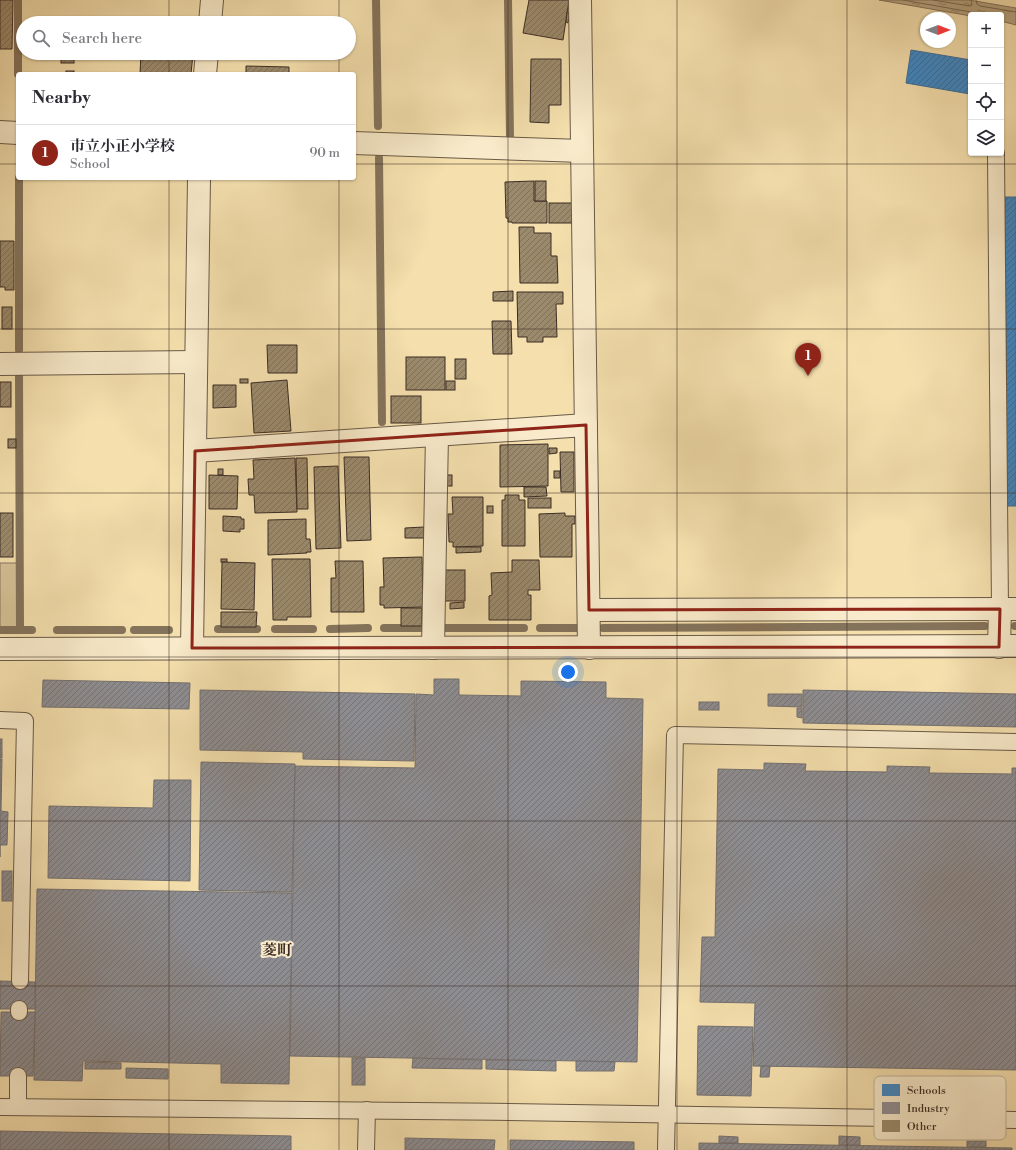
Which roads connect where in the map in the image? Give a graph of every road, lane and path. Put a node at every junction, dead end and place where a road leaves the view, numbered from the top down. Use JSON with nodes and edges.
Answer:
{"nodes":[{"id":1,"x":212,"y":0,"type":"edge"},
{"id":2,"x":580,"y":0,"type":"edge"},
{"id":3,"x":211,"y":16,"type":"edge"},
{"id":4,"x":206,"y":60,"type":"edge"},
{"id":5,"x":205,"y":72,"type":"edge"},
{"id":6,"x":0,"y":132,"type":"edge"},
{"id":7,"x":16,"y":133,"type":"edge"},
{"id":8,"x":356,"y":143,"type":"edge"},
{"id":9,"x":582,"y":151,"type":"junction"},
{"id":10,"x":996,"y":156,"type":"edge"},
{"id":11,"x":199,"y":180,"type":"edge"},
{"id":12,"x":196,"y":362,"type":"junction"},
{"id":13,"x":0,"y":364,"type":"edge"},
{"id":14,"x":586,"y":424,"type":"junction"},
{"id":15,"x":437,"y":435,"type":"junction"},
{"id":16,"x":195,"y":451,"type":"junction"},
{"id":17,"x":1008,"y":609,"type":"edge"},
{"id":18,"x":589,"y":610,"type":"junction"},
{"id":19,"x":1008,"y":646,"type":"edge"},
{"id":20,"x":192,"y":648,"type":"junction"},
{"id":21,"x":433,"y":648,"type":"junction"},
{"id":22,"x":589,"y":648,"type":"junction"},
{"id":23,"x":0,"y":649,"type":"edge"},
{"id":24,"x":0,"y":720,"type":"edge"},
{"id":25,"x":1016,"y":742,"type":"edge"},
{"id":26,"x":20,"y":981,"type":"dead end"},
{"id":27,"x":18,"y":1076,"type":"dead end"},
{"id":28,"x":0,"y":1107,"type":"edge"},
{"id":29,"x":18,"y":1108,"type":"junction"},
{"id":30,"x":367,"y":1110,"type":"junction"},
{"id":31,"x":667,"y":1114,"type":"junction"},
{"id":32,"x":874,"y":1118,"type":"edge"},
{"id":33,"x":1006,"y":1120,"type":"edge"},
{"id":34,"x":1016,"y":1120,"type":"edge"},
{"id":35,"x":366,"y":1150,"type":"edge"},
{"id":36,"x":666,"y":1150,"type":"edge"}],
"edges":[{"from":1,"to":3,"type":"street"},
{"from":2,"to":9,"type":"street"},
{"from":4,"to":5,"type":"street"},
{"from":6,"to":7,"type":"street"},
{"from":8,"to":9,"type":"street"},
{"from":9,"to":14,"type":"street"},
{"from":10,"to":17,"type":"lane"},
{"from":11,"to":12,"type":"street"},
{"from":12,"to":13,"type":"street"},
{"from":12,"to":16,"type":"street"},
{"from":14,"to":15,"type":"street"},
{"from":14,"to":18,"type":"street"},
{"from":15,"to":16,"type":"street"},
{"from":15,"to":21,"type":"street"},
{"from":16,"to":20,"type":"street"},
{"from":17,"to":18,"type":"street"},
{"from":17,"to":19,"type":"street"},
{"from":18,"to":22,"type":"street"},
{"from":19,"to":22,"type":"street"},
{"from":20,"to":21,"type":"street"},
{"from":20,"to":23,"type":"street"},
{"from":21,"to":22,"type":"street"},
{"from":24,"to":26,"type":"lane"},
{"from":25,"to":31,"type":"lane"},
{"from":27,"to":29,"type":"lane"},
{"from":28,"to":29,"type":"lane"},
{"from":29,"to":30,"type":"lane"},
{"from":30,"to":31,"type":"lane"},
{"from":30,"to":35,"type":"lane"},
{"from":31,"to":32,"type":"lane"},
{"from":31,"to":36,"type":"lane"},
{"from":33,"to":34,"type":"lane"}]}
